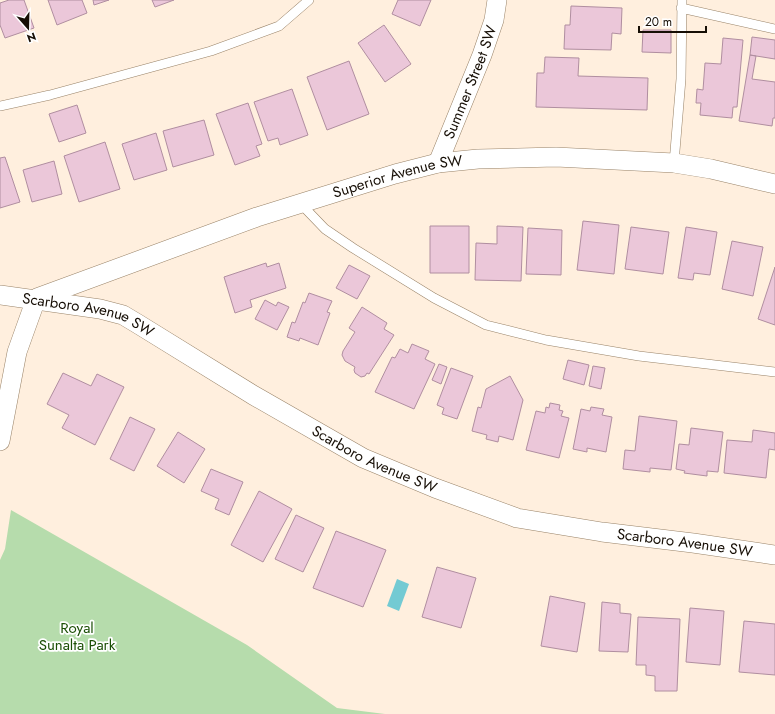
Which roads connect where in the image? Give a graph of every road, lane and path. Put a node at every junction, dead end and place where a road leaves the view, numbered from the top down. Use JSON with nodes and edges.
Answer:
{"nodes":[{"id":1,"x":309,"y":0,"type":"edge"},
{"id":2,"x":498,"y":0,"type":"edge"},
{"id":3,"x":681,"y":4,"type":"edge"},
{"id":4,"x":775,"y":29,"type":"edge"},
{"id":5,"x":0,"y":106,"type":"edge"},
{"id":6,"x":438,"y":163,"type":"junction"},
{"id":7,"x":674,"y":163,"type":"junction"},
{"id":8,"x":775,"y":184,"type":"edge"},
{"id":9,"x":300,"y":203,"type":"junction"},
{"id":10,"x":0,"y":294,"type":"edge"},
{"id":11,"x":36,"y":299,"type":"junction"},
{"id":12,"x":775,"y":372,"type":"edge"},
{"id":13,"x":0,"y":441,"type":"edge"},
{"id":14,"x":775,"y":555,"type":"edge"}],
"edges":[{"from":1,"to":5,"type":"lane"},
{"from":2,"to":6,"type":"street","name":"Summer Street SW"},
{"from":3,"to":4,"type":"lane"},
{"from":3,"to":7,"type":"lane"},
{"from":6,"to":7,"type":"street","name":"Superior Avenue SW"},
{"from":6,"to":9,"type":"street","name":"Superior Avenue SW"},
{"from":7,"to":8,"type":"street","name":"Superior Avenue SW"},
{"from":9,"to":11,"type":"street","name":"Superior Avenue SW"},
{"from":9,"to":12,"type":"lane"},
{"from":10,"to":11,"type":"street","name":"Scarboro Avenue SW"},
{"from":11,"to":13,"type":"street"},
{"from":11,"to":14,"type":"street","name":"Scarboro Avenue SW"}]}
